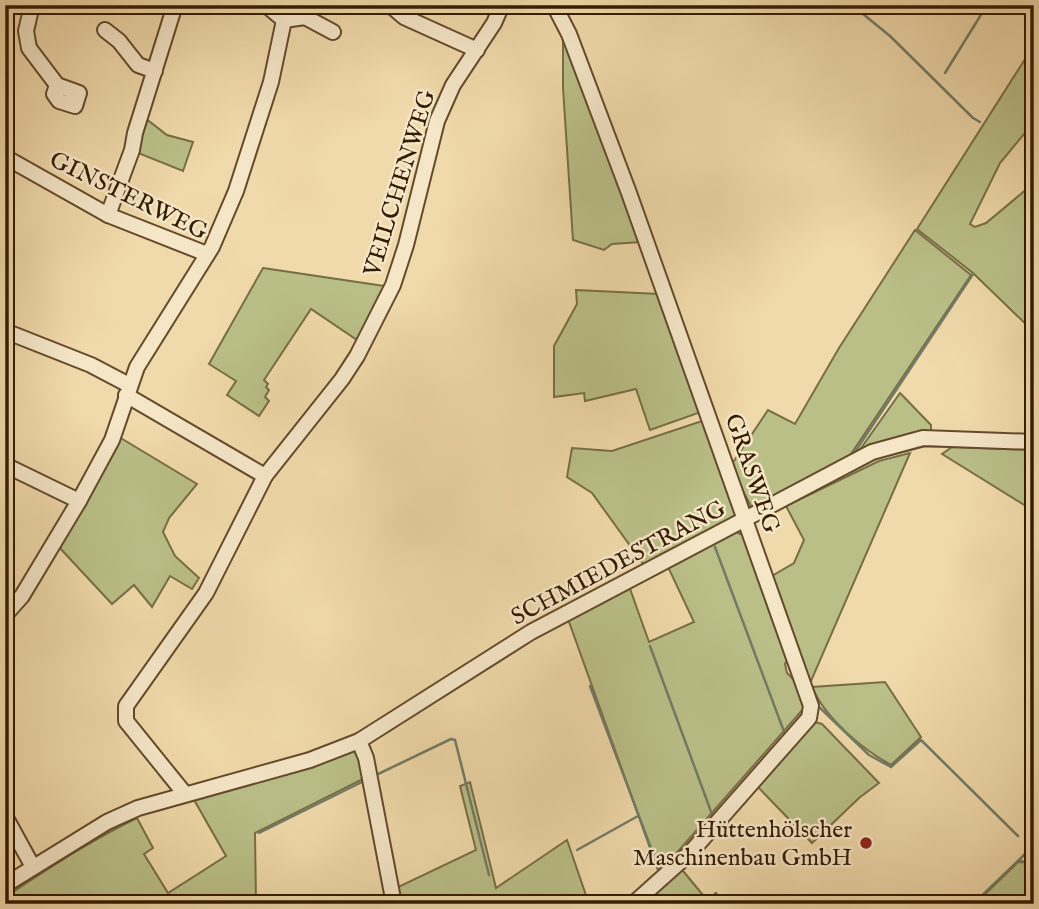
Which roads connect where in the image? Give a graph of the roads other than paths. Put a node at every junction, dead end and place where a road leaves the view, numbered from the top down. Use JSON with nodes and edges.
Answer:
{"nodes":[{"id":1,"x":32,"y":5,"type":"edge"},
{"id":2,"x":175,"y":5,"type":"edge"},
{"id":3,"x":266,"y":5,"type":"edge"},
{"id":4,"x":390,"y":5,"type":"edge"},
{"id":5,"x":502,"y":5,"type":"edge"},
{"id":6,"x":554,"y":5,"type":"edge"},
{"id":7,"x":285,"y":20,"type":"junction"},
{"id":8,"x":105,"y":30,"type":"dead end"},
{"id":9,"x":333,"y":32,"type":"dead end"},
{"id":10,"x":477,"y":50,"type":"junction"},
{"id":11,"x":155,"y":71,"type":"junction"},
{"id":12,"x":57,"y":85,"type":"dead end"},
{"id":13,"x":5,"y":157,"type":"edge"},
{"id":14,"x":107,"y":215,"type":"junction"},
{"id":15,"x":207,"y":254,"type":"junction"},
{"id":16,"x":5,"y":331,"type":"edge"},
{"id":17,"x":128,"y":390,"type":"junction"},
{"id":18,"x":1034,"y":442,"type":"edge"},
{"id":19,"x":5,"y":466,"type":"edge"},
{"id":20,"x":265,"y":476,"type":"junction"},
{"id":21,"x":79,"y":501,"type":"junction"},
{"id":22,"x":745,"y":520,"type":"junction"},
{"id":23,"x":5,"y":615,"type":"edge"},
{"id":24,"x":359,"y":741,"type":"junction"},
{"id":25,"x":185,"y":794,"type":"junction"},
{"id":26,"x":5,"y":816,"type":"edge"},
{"id":27,"x":33,"y":867,"type":"junction"},
{"id":28,"x":5,"y":885,"type":"edge"},
{"id":29,"x":394,"y":904,"type":"edge"},
{"id":30,"x":633,"y":904,"type":"edge"}],
"edges":[{"from":1,"to":12,"type":"street"},
{"from":2,"to":11,"type":"street"},
{"from":3,"to":7,"type":"street"},
{"from":4,"to":10,"type":"street"},
{"from":5,"to":10,"type":"street","name":"VEILCHENWEG"},
{"from":6,"to":22,"type":"street","name":"GRASWEG"},
{"from":7,"to":9,"type":"street"},
{"from":7,"to":15,"type":"street"},
{"from":8,"to":11,"type":"street"},
{"from":10,"to":20,"type":"street","name":"VEILCHENWEG"},
{"from":11,"to":14,"type":"street"},
{"from":13,"to":14,"type":"street","name":"GINSTERWEG"},
{"from":14,"to":15,"type":"street","name":"GINSTERWEG"},
{"from":15,"to":17,"type":"street","name":"GINSTERWEG"},
{"from":16,"to":17,"type":"street"},
{"from":17,"to":20,"type":"street"},
{"from":17,"to":21,"type":"street","name":"GINSTERWEG"},
{"from":18,"to":22,"type":"street","name":"SCHMIEDESTRANG"},
{"from":19,"to":21,"type":"street"},
{"from":20,"to":25,"type":"street","name":"VEILCHENWEG"},
{"from":21,"to":23,"type":"street","name":"GINSTERWEG"},
{"from":22,"to":24,"type":"street","name":"SCHMIEDESTRANG"},
{"from":22,"to":30,"type":"street","name":"GRASWEG"},
{"from":24,"to":25,"type":"street","name":"SCHMIEDESTRANG"},
{"from":24,"to":29,"type":"street"},
{"from":25,"to":27,"type":"street","name":"SCHMIEDESTRANG"},
{"from":26,"to":27,"type":"street"},
{"from":27,"to":28,"type":"street","name":"SCHMIEDESTRANG"}]}
